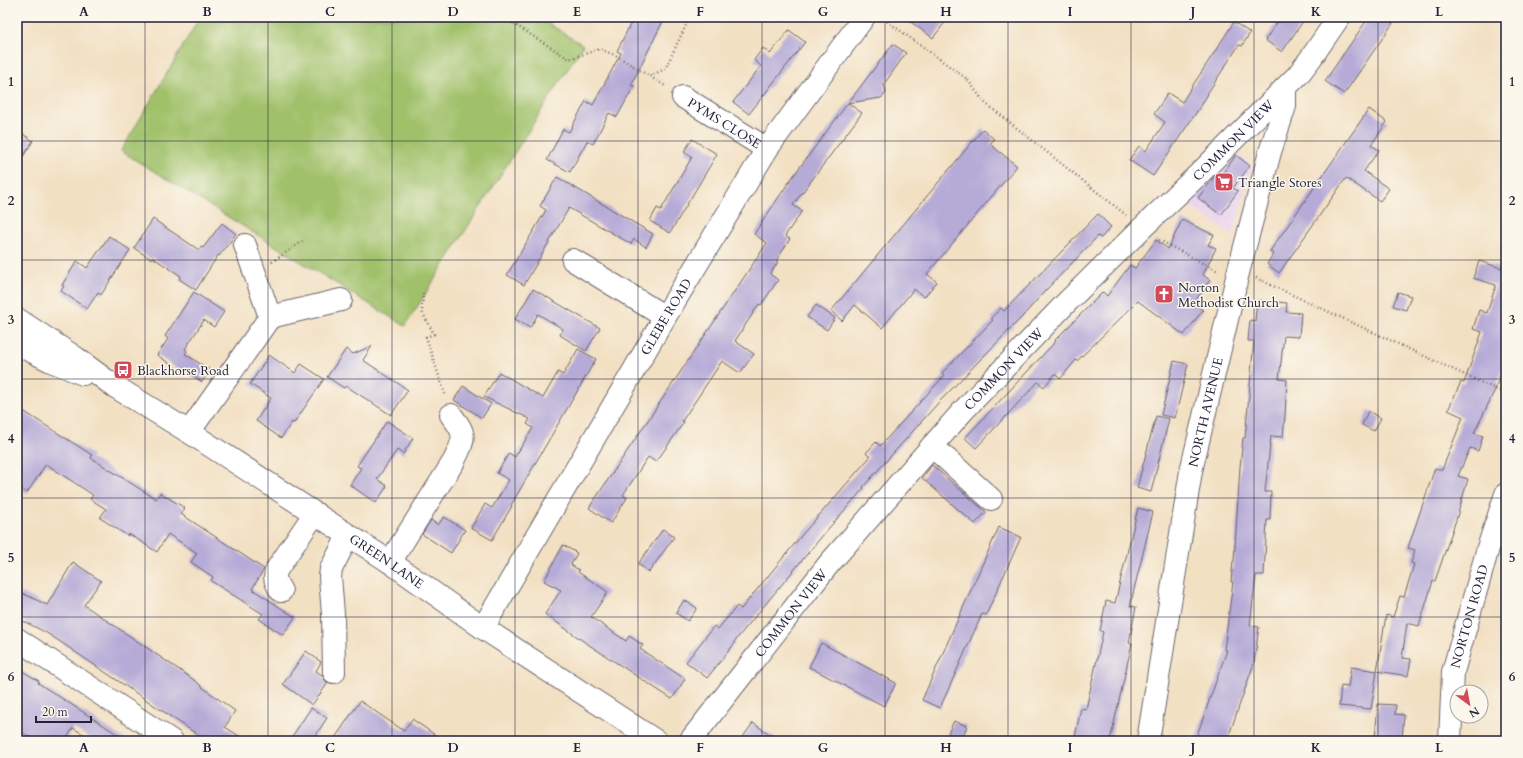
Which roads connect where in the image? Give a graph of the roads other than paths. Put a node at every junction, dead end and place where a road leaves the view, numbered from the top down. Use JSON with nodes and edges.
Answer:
{"nodes":[{"id":1,"x":864,"y":17,"type":"edge"},
{"id":2,"x":1339,"y":17,"type":"edge"},
{"id":3,"x":1285,"y":88,"type":"junction"},
{"id":4,"x":683,"y":97,"type":"road end"},
{"id":5,"x":767,"y":148,"type":"junction"},
{"id":6,"x":245,"y":245,"type":"dead end"},
{"id":7,"x":573,"y":260,"type":"dead end"},
{"id":8,"x":341,"y":300,"type":"dead end"},
{"id":9,"x":270,"y":317,"type":"junction"},
{"id":10,"x":665,"y":317,"type":"junction"},
{"id":11,"x":17,"y":319,"type":"edge"},
{"id":12,"x":17,"y":344,"type":"edge"},
{"id":13,"x":114,"y":386,"type":"junction"},
{"id":14,"x":451,"y":415,"type":"road end"},
{"id":15,"x":189,"y":432,"type":"junction"},
{"id":16,"x":932,"y":446,"type":"junction"},
{"id":17,"x":1506,"y":494,"type":"edge"},
{"id":18,"x":991,"y":499,"type":"dead end"},
{"id":19,"x":315,"y":513,"type":"junction"},
{"id":20,"x":348,"y":536,"type":"junction"},
{"id":21,"x":390,"y":562,"type":"junction"},
{"id":22,"x":281,"y":591,"type":"dead end"},
{"id":23,"x":483,"y":628,"type":"junction"},
{"id":24,"x":17,"y":638,"type":"edge"},
{"id":25,"x":334,"y":672,"type":"dead end"},
{"id":26,"x":172,"y":741,"type":"edge"},
{"id":27,"x":656,"y":741,"type":"edge"},
{"id":28,"x":690,"y":741,"type":"edge"},
{"id":29,"x":1148,"y":741,"type":"edge"},
{"id":30,"x":1450,"y":741,"type":"edge"}],
"edges":[{"from":1,"to":5,"type":"street","name":"GLEBE ROAD"},
{"from":2,"to":3,"type":"street","name":"COMMON VIEW"},
{"from":3,"to":16,"type":"street","name":"COMMON VIEW"},
{"from":3,"to":29,"type":"street","name":"NORTH AVENUE"},
{"from":4,"to":5,"type":"street","name":"PYMS CLOSE"},
{"from":5,"to":10,"type":"street","name":"GLEBE ROAD"},
{"from":6,"to":9,"type":"street"},
{"from":7,"to":10,"type":"street"},
{"from":8,"to":9,"type":"street"},
{"from":9,"to":15,"type":"street"},
{"from":10,"to":23,"type":"street","name":"GLEBE ROAD"},
{"from":11,"to":13,"type":"street","name":"GREEN LANE"},
{"from":12,"to":13,"type":"street","name":"GREEN LANE"},
{"from":13,"to":15,"type":"street","name":"GREEN LANE"},
{"from":14,"to":21,"type":"street"},
{"from":15,"to":19,"type":"street","name":"GREEN LANE"},
{"from":16,"to":18,"type":"street"},
{"from":16,"to":28,"type":"street","name":"COMMON VIEW"},
{"from":17,"to":30,"type":"street","name":"NORTON ROAD"},
{"from":19,"to":20,"type":"street","name":"GREEN LANE"},
{"from":19,"to":22,"type":"street"},
{"from":20,"to":21,"type":"street","name":"GREEN LANE"},
{"from":20,"to":25,"type":"street"},
{"from":21,"to":23,"type":"street","name":"GREEN LANE"},
{"from":23,"to":27,"type":"street","name":"GREEN LANE"},
{"from":24,"to":26,"type":"street"}]}
